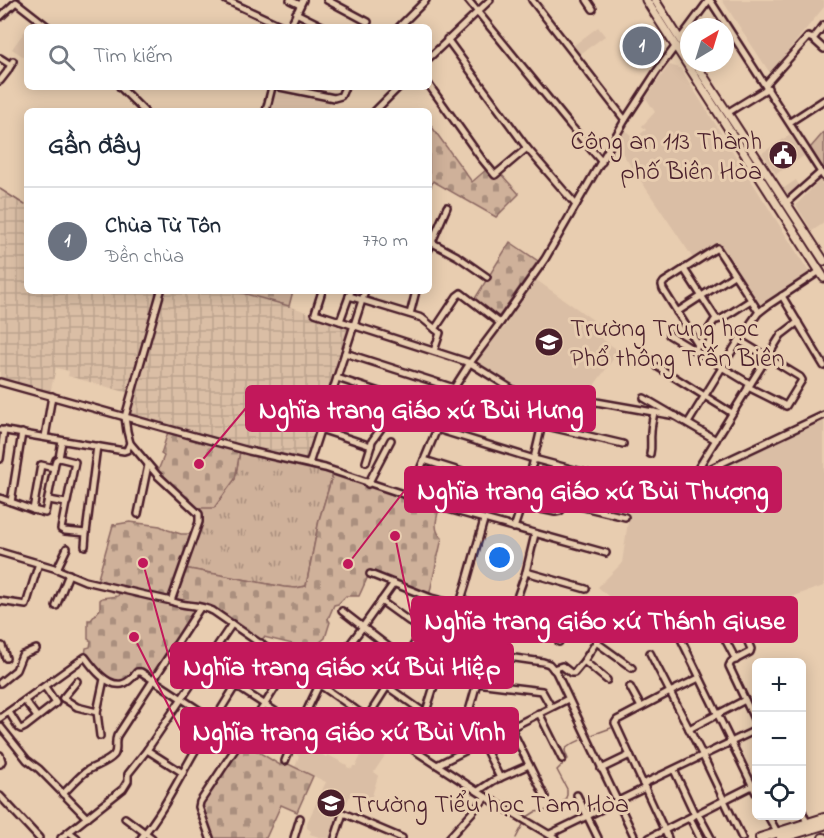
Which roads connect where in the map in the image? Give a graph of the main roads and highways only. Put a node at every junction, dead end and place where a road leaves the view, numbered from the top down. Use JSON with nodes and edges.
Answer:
{"nodes":[{"id":1,"x":646,"y":0,"type":"edge"},
{"id":2,"x":655,"y":0,"type":"edge"},
{"id":3,"x":680,"y":39,"type":"joint"},
{"id":4,"x":675,"y":46,"type":"junction"},
{"id":5,"x":701,"y":72,"type":"edge"},
{"id":6,"x":808,"y":237,"type":"junction"},
{"id":7,"x":801,"y":242,"type":"junction"},
{"id":8,"x":824,"y":261,"type":"edge"},
{"id":9,"x":822,"y":275,"type":"edge"},
{"id":10,"x":824,"y":818,"type":"edge"},
{"id":11,"x":824,"y":825,"type":"edge"},
{"id":12,"x":824,"y":830,"type":"edge"},
{"id":13,"x":779,"y":835,"type":"edge"},
{"id":14,"x":760,"y":838,"type":"edge"},
{"id":15,"x":797,"y":838,"type":"edge"}],
"edges":[{"from":1,"to":4,"type":"main road"},
{"from":2,"to":3,"type":"main road"},
{"from":3,"to":4,"type":"main road"},
{"from":4,"to":7,"type":"main road"},
{"from":5,"to":6,"type":"main road"},
{"from":6,"to":7,"type":"main road"},
{"from":6,"to":8,"type":"main road"},
{"from":7,"to":9,"type":"main road"},
{"from":10,"to":13,"type":"highway"},
{"from":11,"to":13,"type":"highway"},
{"from":12,"to":15,"type":"highway"},
{"from":13,"to":14,"type":"highway"}]}
